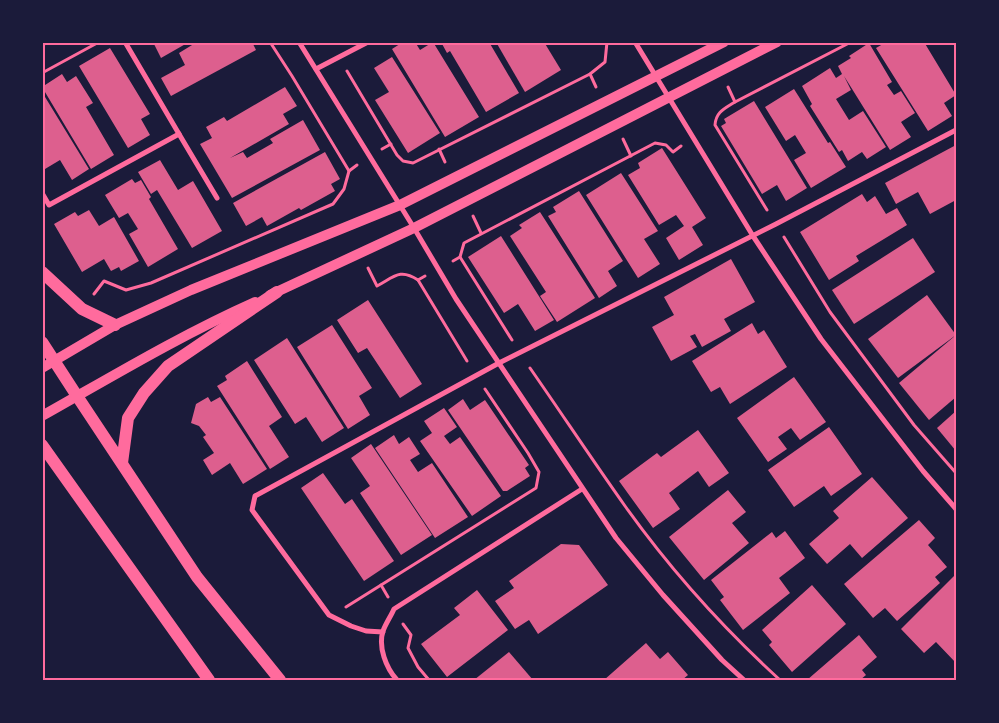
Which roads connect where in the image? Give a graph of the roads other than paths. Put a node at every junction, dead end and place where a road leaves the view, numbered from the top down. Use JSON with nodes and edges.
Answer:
{"nodes":[{"id":1,"x":125,"y":42,"type":"edge"},
{"id":2,"x":299,"y":42,"type":"edge"},
{"id":3,"x":368,"y":42,"type":"edge"},
{"id":4,"x":635,"y":42,"type":"edge"},
{"id":5,"x":724,"y":42,"type":"edge"},
{"id":6,"x":777,"y":42,"type":"edge"},
{"id":7,"x":316,"y":69,"type":"junction"},
{"id":8,"x":656,"y":78,"type":"junction"},
{"id":9,"x":669,"y":98,"type":"junction"},
{"id":10,"x":956,"y":130,"type":"edge"},
{"id":11,"x":179,"y":134,"type":"junction"},
{"id":12,"x":42,"y":193,"type":"edge"},
{"id":13,"x":217,"y":198,"type":"dead end"},
{"id":14,"x":400,"y":205,"type":"junction"},
{"id":15,"x":414,"y":228,"type":"junction"},
{"id":16,"x":753,"y":236,"type":"junction"},
{"id":17,"x":42,"y":272,"type":"edge"},
{"id":18,"x":277,"y":292,"type":"junction"},
{"id":19,"x":115,"y":324,"type":"junction"},
{"id":20,"x":42,"y":342,"type":"edge"},
{"id":21,"x":55,"y":362,"type":"junction"},
{"id":22,"x":499,"y":363,"type":"junction"},
{"id":23,"x":42,"y":368,"type":"edge"},
{"id":24,"x":77,"y":396,"type":"junction"},
{"id":25,"x":42,"y":416,"type":"edge"},
{"id":26,"x":42,"y":445,"type":"edge"},
{"id":27,"x":122,"y":463,"type":"junction"},
{"id":28,"x":582,"y":489,"type":"junction"},
{"id":29,"x":956,"y":509,"type":"edge"},
{"id":30,"x":383,"y":632,"type":"junction"},
{"id":31,"x":209,"y":680,"type":"edge"},
{"id":32,"x":280,"y":680,"type":"edge"},
{"id":33,"x":397,"y":680,"type":"edge"},
{"id":34,"x":744,"y":680,"type":"edge"}],
"edges":[{"from":1,"to":11,"type":"street"},
{"from":2,"to":7,"type":"street"},
{"from":3,"to":7,"type":"street"},
{"from":4,"to":8,"type":"street"},
{"from":5,"to":8,"type":"main road"},
{"from":6,"to":9,"type":"main road"},
{"from":7,"to":14,"type":"street"},
{"from":8,"to":9,"type":"street"},
{"from":8,"to":14,"type":"main road"},
{"from":9,"to":15,"type":"main road"},
{"from":9,"to":16,"type":"street"},
{"from":10,"to":16,"type":"street"},
{"from":11,"to":12,"type":"street"},
{"from":11,"to":13,"type":"street"},
{"from":14,"to":15,"type":"street"},
{"from":14,"to":19,"type":"main road"},
{"from":15,"to":18,"type":"main road"},
{"from":15,"to":22,"type":"street"},
{"from":16,"to":22,"type":"street"},
{"from":16,"to":29,"type":"street"},
{"from":17,"to":19,"type":"main road"},
{"from":18,"to":24,"type":"main road"},
{"from":18,"to":27,"type":"main road"},
{"from":19,"to":21,"type":"main road"},
{"from":20,"to":21,"type":"main road"},
{"from":21,"to":23,"type":"main road"},
{"from":21,"to":24,"type":"main road"},
{"from":22,"to":28,"type":"street"},
{"from":22,"to":30,"type":"street"},
{"from":24,"to":25,"type":"main road"},
{"from":24,"to":27,"type":"main road"},
{"from":26,"to":31,"type":"main road"},
{"from":27,"to":32,"type":"main road"},
{"from":28,"to":30,"type":"street"},
{"from":28,"to":34,"type":"street"},
{"from":30,"to":33,"type":"street"}]}
